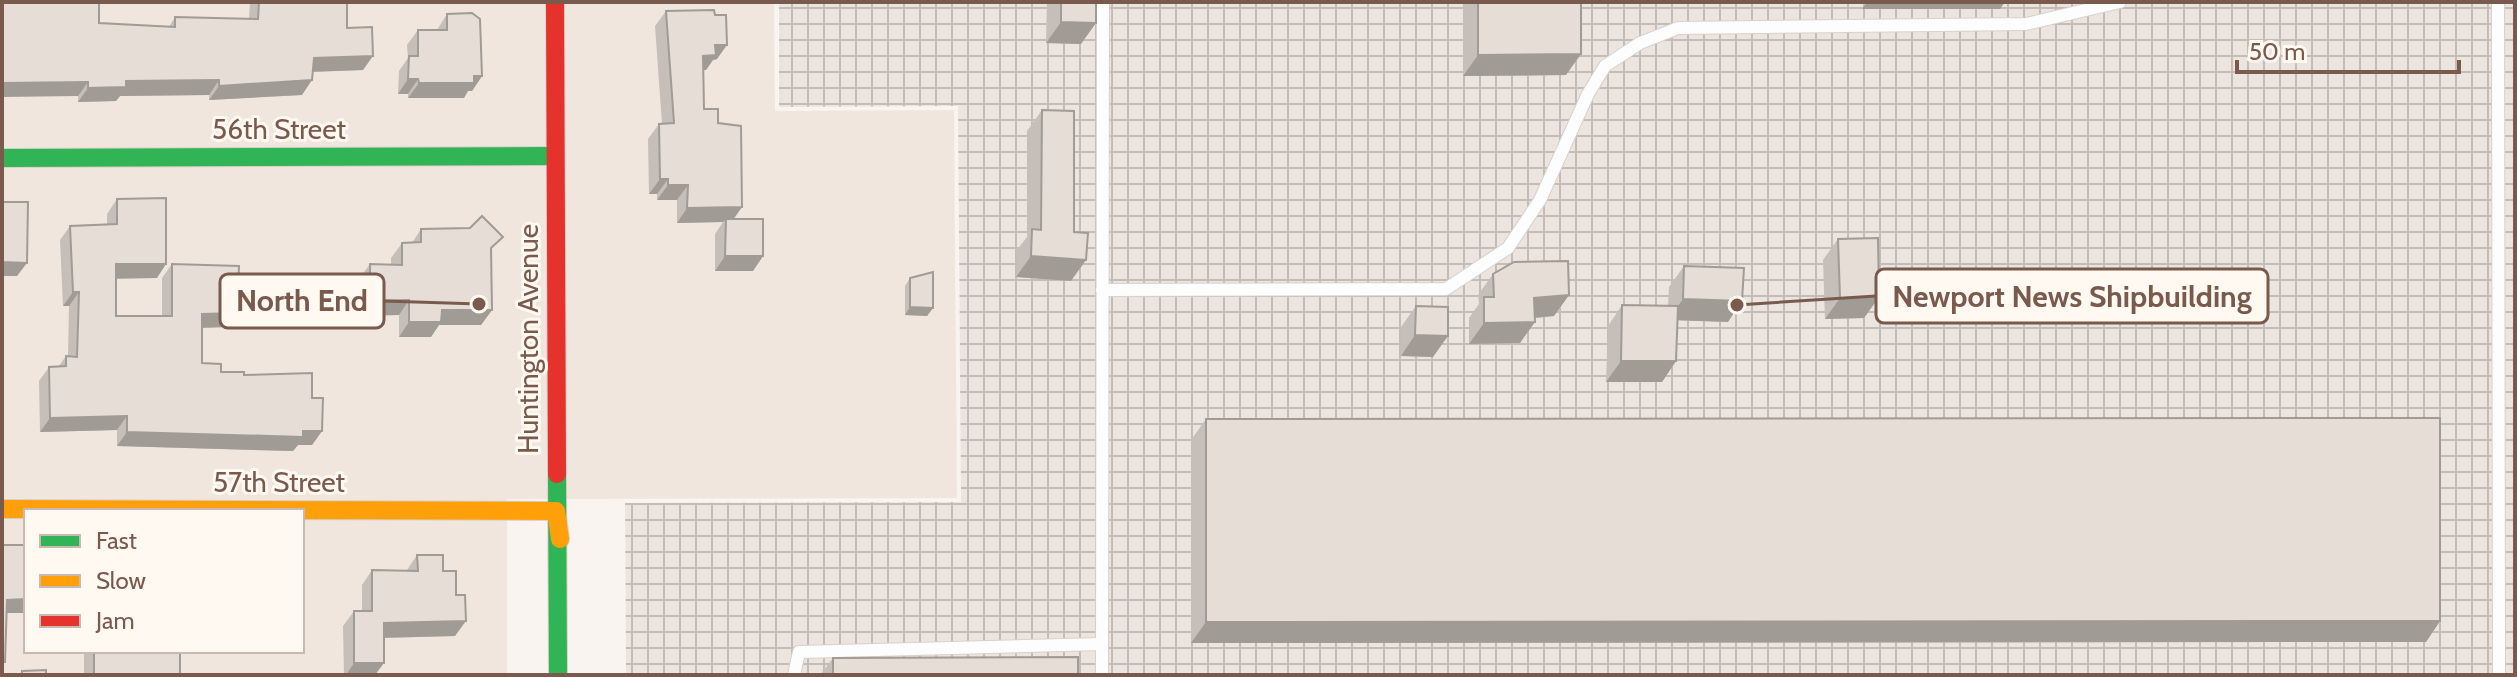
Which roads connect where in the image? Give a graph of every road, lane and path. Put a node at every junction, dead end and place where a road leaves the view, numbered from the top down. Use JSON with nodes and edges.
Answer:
{"nodes":[{"id":1,"x":555,"y":2,"type":"edge"},
{"id":2,"x":1103,"y":2,"type":"edge"},
{"id":3,"x":2120,"y":2,"type":"edge"},
{"id":4,"x":2498,"y":2,"type":"edge"},
{"id":5,"x":555,"y":156,"type":"junction"},
{"id":6,"x":2,"y":158,"type":"edge"},
{"id":7,"x":1102,"y":290,"type":"junction"},
{"id":8,"x":2,"y":509,"type":"edge"},
{"id":9,"x":24,"y":509,"type":"edge"},
{"id":10,"x":304,"y":510,"type":"edge"},
{"id":11,"x":556,"y":511,"type":"junction"},
{"id":12,"x":1102,"y":644,"type":"junction"},
{"id":13,"x":576,"y":662,"type":"dead end"},
{"id":14,"x":558,"y":675,"type":"edge"},
{"id":15,"x":794,"y":675,"type":"edge"},
{"id":16,"x":1102,"y":675,"type":"edge"},
{"id":17,"x":2499,"y":675,"type":"edge"}],
"edges":[{"from":1,"to":5,"type":"street","name":"Huntington Avenue"},
{"from":2,"to":7,"type":"lane"},
{"from":3,"to":7,"type":"lane"},
{"from":4,"to":17,"type":"lane"},
{"from":5,"to":6,"type":"street","name":"56th Street"},
{"from":5,"to":11,"type":"street","name":"Huntington Avenue"},
{"from":7,"to":12,"type":"lane"},
{"from":8,"to":9,"type":"street","name":"57th Street"},
{"from":10,"to":11,"type":"street","name":"57th Street"},
{"from":11,"to":13,"type":"street"},
{"from":11,"to":14,"type":"street","name":"Huntington Avenue"},
{"from":12,"to":15,"type":"lane"},
{"from":12,"to":16,"type":"lane"}]}
